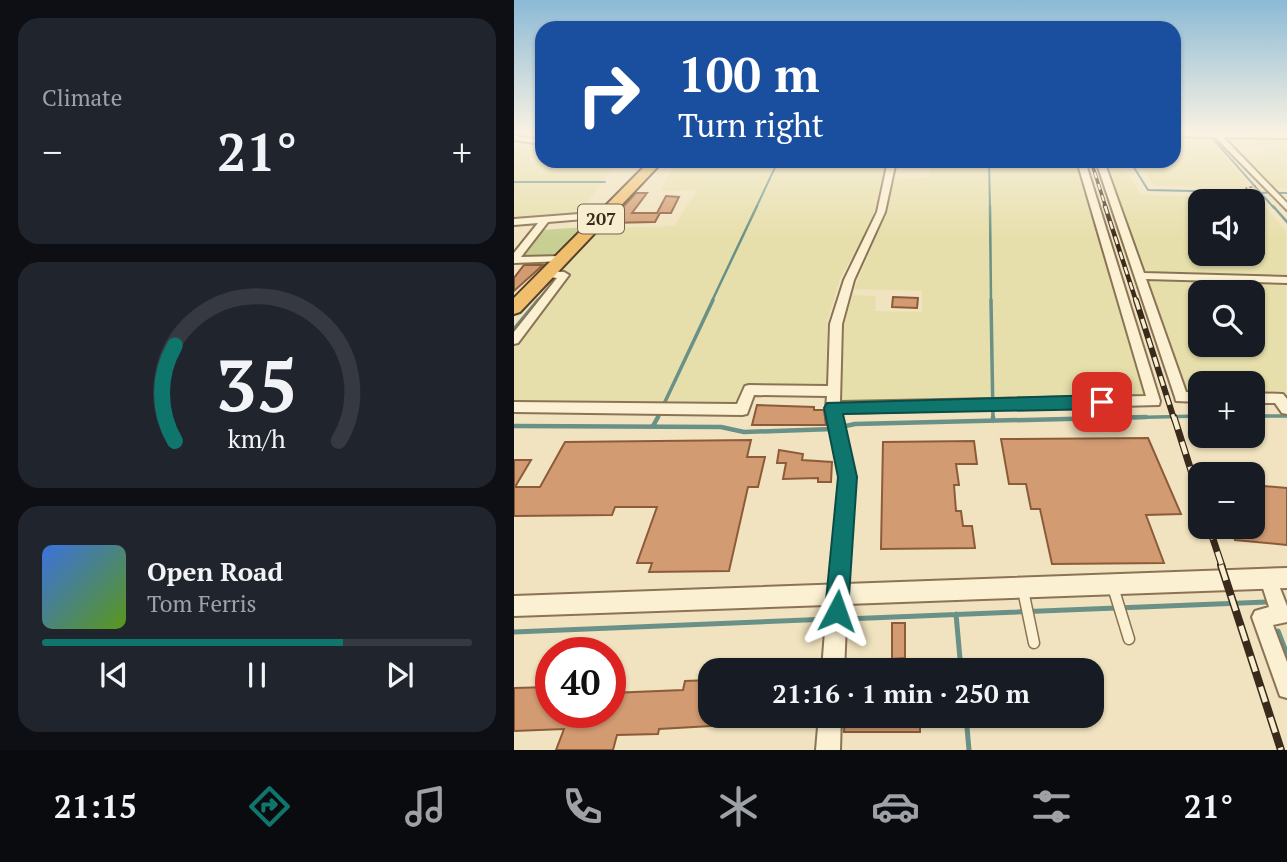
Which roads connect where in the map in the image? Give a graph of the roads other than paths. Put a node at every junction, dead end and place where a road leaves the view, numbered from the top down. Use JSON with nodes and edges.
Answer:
{"nodes":[{"id":1,"x":1246,"y":167,"type":"edge"},
{"id":2,"x":650,"y":168,"type":"edge"},
{"id":3,"x":890,"y":168,"type":"edge"},
{"id":4,"x":1084,"y":168,"type":"edge"},
{"id":5,"x":1102,"y":168,"type":"edge"},
{"id":6,"x":1272,"y":192,"type":"joint"},
{"id":7,"x":1286,"y":208,"type":"edge"},
{"id":8,"x":605,"y":215,"type":"junction"},
{"id":9,"x":545,"y":220,"type":"junction"},
{"id":10,"x":514,"y":222,"type":"edge"},
{"id":11,"x":561,"y":259,"type":"junction"},
{"id":12,"x":514,"y":260,"type":"edge"},
{"id":13,"x":1140,"y":276,"type":"junction"},
{"id":14,"x":544,"y":277,"type":"junction"},
{"id":15,"x":1286,"y":280,"type":"edge"},
{"id":16,"x":515,"y":306,"type":"edge"},
{"id":17,"x":514,"y":340,"type":"edge"},
{"id":18,"x":833,"y":391,"type":"junction"},
{"id":19,"x":1188,"y":397,"type":"edge"},
{"id":20,"x":1265,"y":398,"type":"edge"},
{"id":21,"x":994,"y":405,"type":"joint"},
{"id":22,"x":514,"y":407,"type":"edge"},
{"id":23,"x":833,"y":408,"type":"junction"},
{"id":24,"x":1286,"y":409,"type":"edge"},
{"id":25,"x":1277,"y":579,"type":"edge"},
{"id":26,"x":1114,"y":590,"type":"junction"},
{"id":27,"x":1024,"y":594,"type":"junction"},
{"id":28,"x":514,"y":606,"type":"edge"},
{"id":29,"x":837,"y":611,"type":"junction"},
{"id":30,"x":1129,"y":639,"type":"dead end"},
{"id":31,"x":1034,"y":643,"type":"dead end"},
{"id":32,"x":834,"y":658,"type":"edge"},
{"id":33,"x":1286,"y":689,"type":"edge"},
{"id":34,"x":829,"y":728,"type":"edge"},
{"id":35,"x":828,"y":750,"type":"edge"}],
"edges":[{"from":1,"to":6,"type":"street"},
{"from":2,"to":8,"type":"highway","number":"207"},
{"from":3,"to":18,"type":"street"},
{"from":4,"to":21,"type":"street"},
{"from":5,"to":13,"type":"street"},
{"from":6,"to":7,"type":"street"},
{"from":8,"to":9,"type":"street"},
{"from":8,"to":11,"type":"highway","number":"207"},
{"from":9,"to":10,"type":"street"},
{"from":9,"to":12,"type":"street"},
{"from":11,"to":12,"type":"street"},
{"from":11,"to":14,"type":"highway","number":"207"},
{"from":13,"to":15,"type":"street"},
{"from":13,"to":19,"type":"street"},
{"from":14,"to":16,"type":"highway","number":"207"},
{"from":14,"to":17,"type":"street"},
{"from":18,"to":22,"type":"street"},
{"from":18,"to":23,"type":"street"},
{"from":20,"to":24,"type":"street"},
{"from":21,"to":23,"type":"street"},
{"from":23,"to":29,"type":"street"},
{"from":25,"to":26,"type":"street"},
{"from":25,"to":33,"type":"street"},
{"from":26,"to":27,"type":"street"},
{"from":26,"to":30,"type":"lane"},
{"from":27,"to":29,"type":"street"},
{"from":27,"to":31,"type":"lane"},
{"from":28,"to":29,"type":"street"},
{"from":29,"to":32,"type":"street"},
{"from":34,"to":35,"type":"street"}]}
